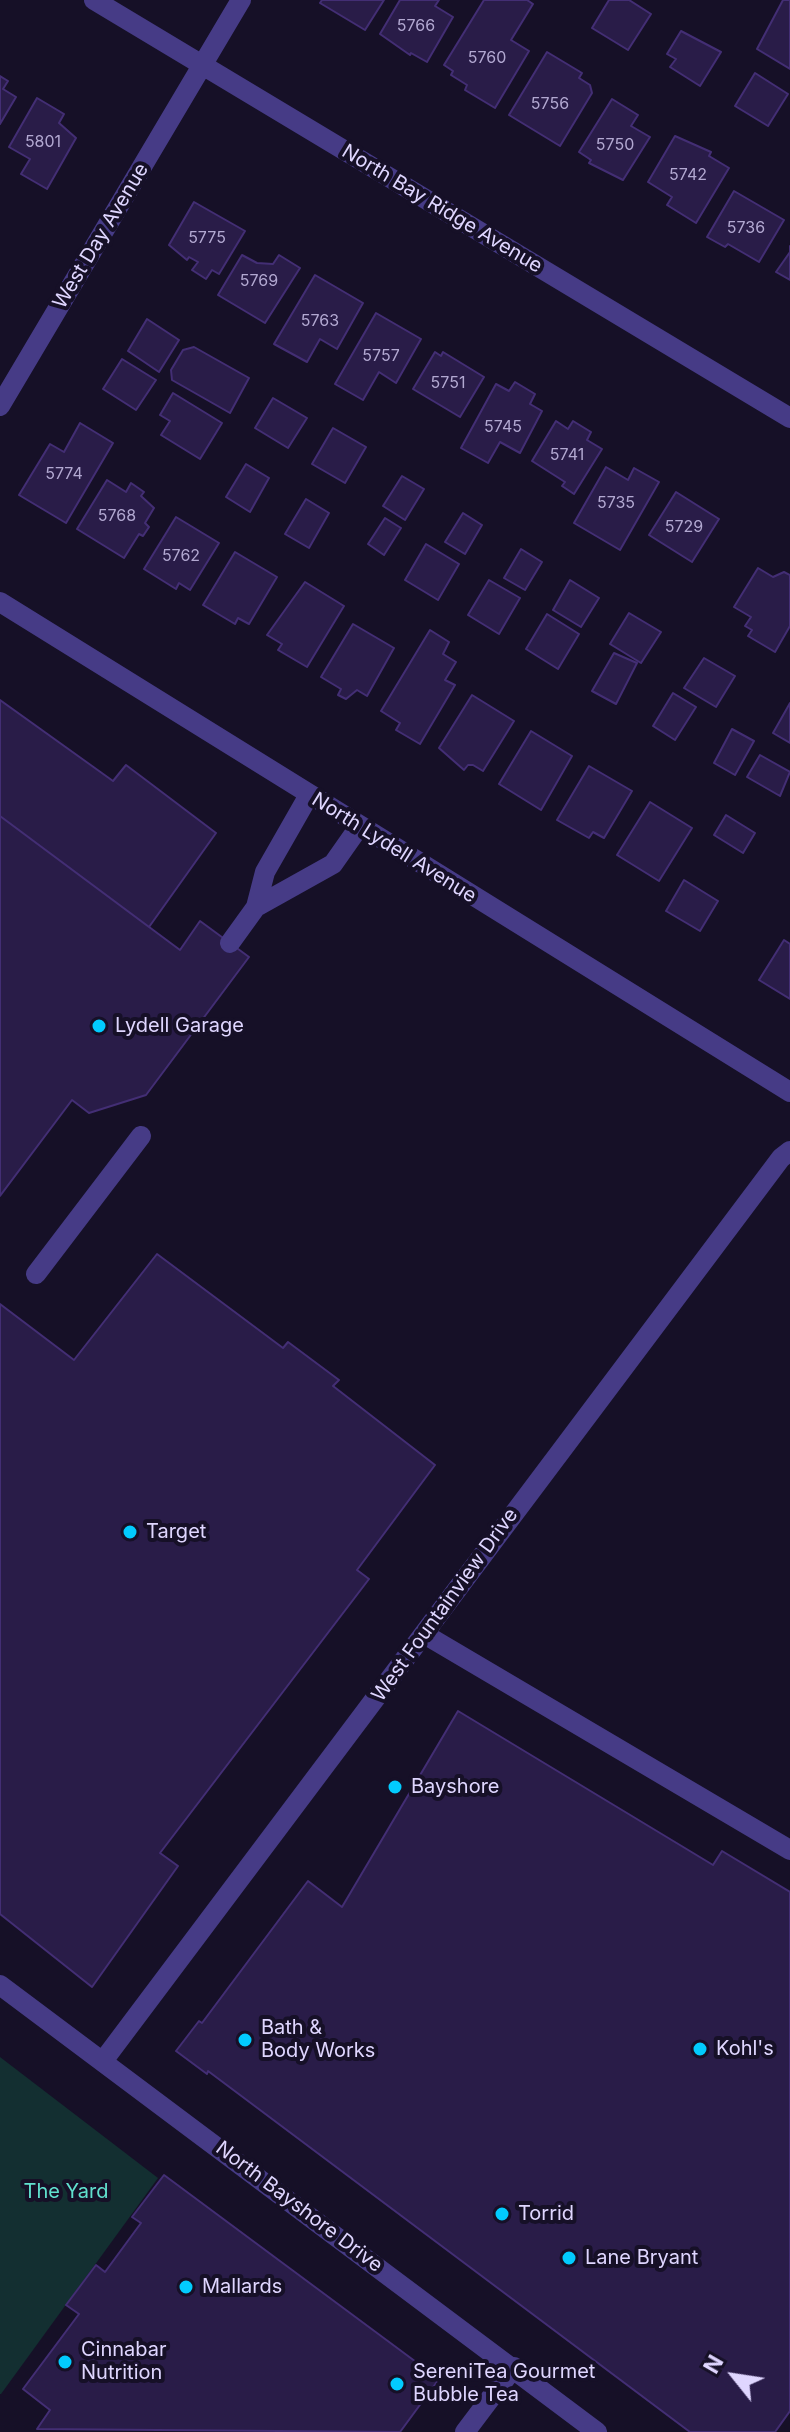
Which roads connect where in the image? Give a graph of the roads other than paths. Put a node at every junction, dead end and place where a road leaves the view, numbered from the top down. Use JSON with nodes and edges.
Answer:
{"nodes":[{"id":1,"x":94,"y":0,"type":"edge"},
{"id":2,"x":241,"y":0,"type":"edge"},
{"id":3,"x":202,"y":65,"type":"junction"},
{"id":4,"x":0,"y":406,"type":"edge"},
{"id":5,"x":790,"y":418,"type":"edge"},
{"id":6,"x":0,"y":602,"type":"edge"},
{"id":7,"x":309,"y":795,"type":"junction"},
{"id":8,"x":359,"y":827,"type":"junction"},
{"id":9,"x":256,"y":907,"type":"junction"},
{"id":10,"x":230,"y":943,"type":"dead end"},
{"id":11,"x":790,"y":1092,"type":"edge"},
{"id":12,"x":141,"y":1136,"type":"dead end"},
{"id":13,"x":790,"y":1151,"type":"edge"},
{"id":14,"x":36,"y":1274,"type":"dead end"},
{"id":15,"x":424,"y":1634,"type":"junction"},
{"id":16,"x":790,"y":1850,"type":"edge"},
{"id":17,"x":0,"y":1985,"type":"edge"},
{"id":18,"x":103,"y":2061,"type":"junction"},
{"id":19,"x":514,"y":2367,"type":"junction"},
{"id":20,"x":465,"y":2432,"type":"edge"},
{"id":21,"x":597,"y":2432,"type":"edge"}],
"edges":[{"from":1,"to":3,"type":"street","name":"North Bay Ridge Avenue"},
{"from":2,"to":3,"type":"street","name":"West Day Avenue"},
{"from":3,"to":4,"type":"street","name":"West Day Avenue"},
{"from":3,"to":5,"type":"street","name":"North Bay Ridge Avenue"},
{"from":6,"to":7,"type":"street","name":"North Lydell Avenue"},
{"from":7,"to":8,"type":"street","name":"North Lydell Avenue"},
{"from":7,"to":9,"type":"street"},
{"from":8,"to":9,"type":"street"},
{"from":8,"to":11,"type":"street","name":"North Lydell Avenue"},
{"from":9,"to":10,"type":"street"},
{"from":12,"to":14,"type":"street"},
{"from":13,"to":15,"type":"street","name":"West Fountainview Drive"},
{"from":15,"to":16,"type":"street"},
{"from":15,"to":18,"type":"street","name":"West Fountainview Drive"},
{"from":17,"to":18,"type":"street","name":"North Bayshore Drive"},
{"from":18,"to":19,"type":"street","name":"North Bayshore Drive"},
{"from":19,"to":20,"type":"street"},
{"from":19,"to":21,"type":"street","name":"North Bayshore Drive"}]}
